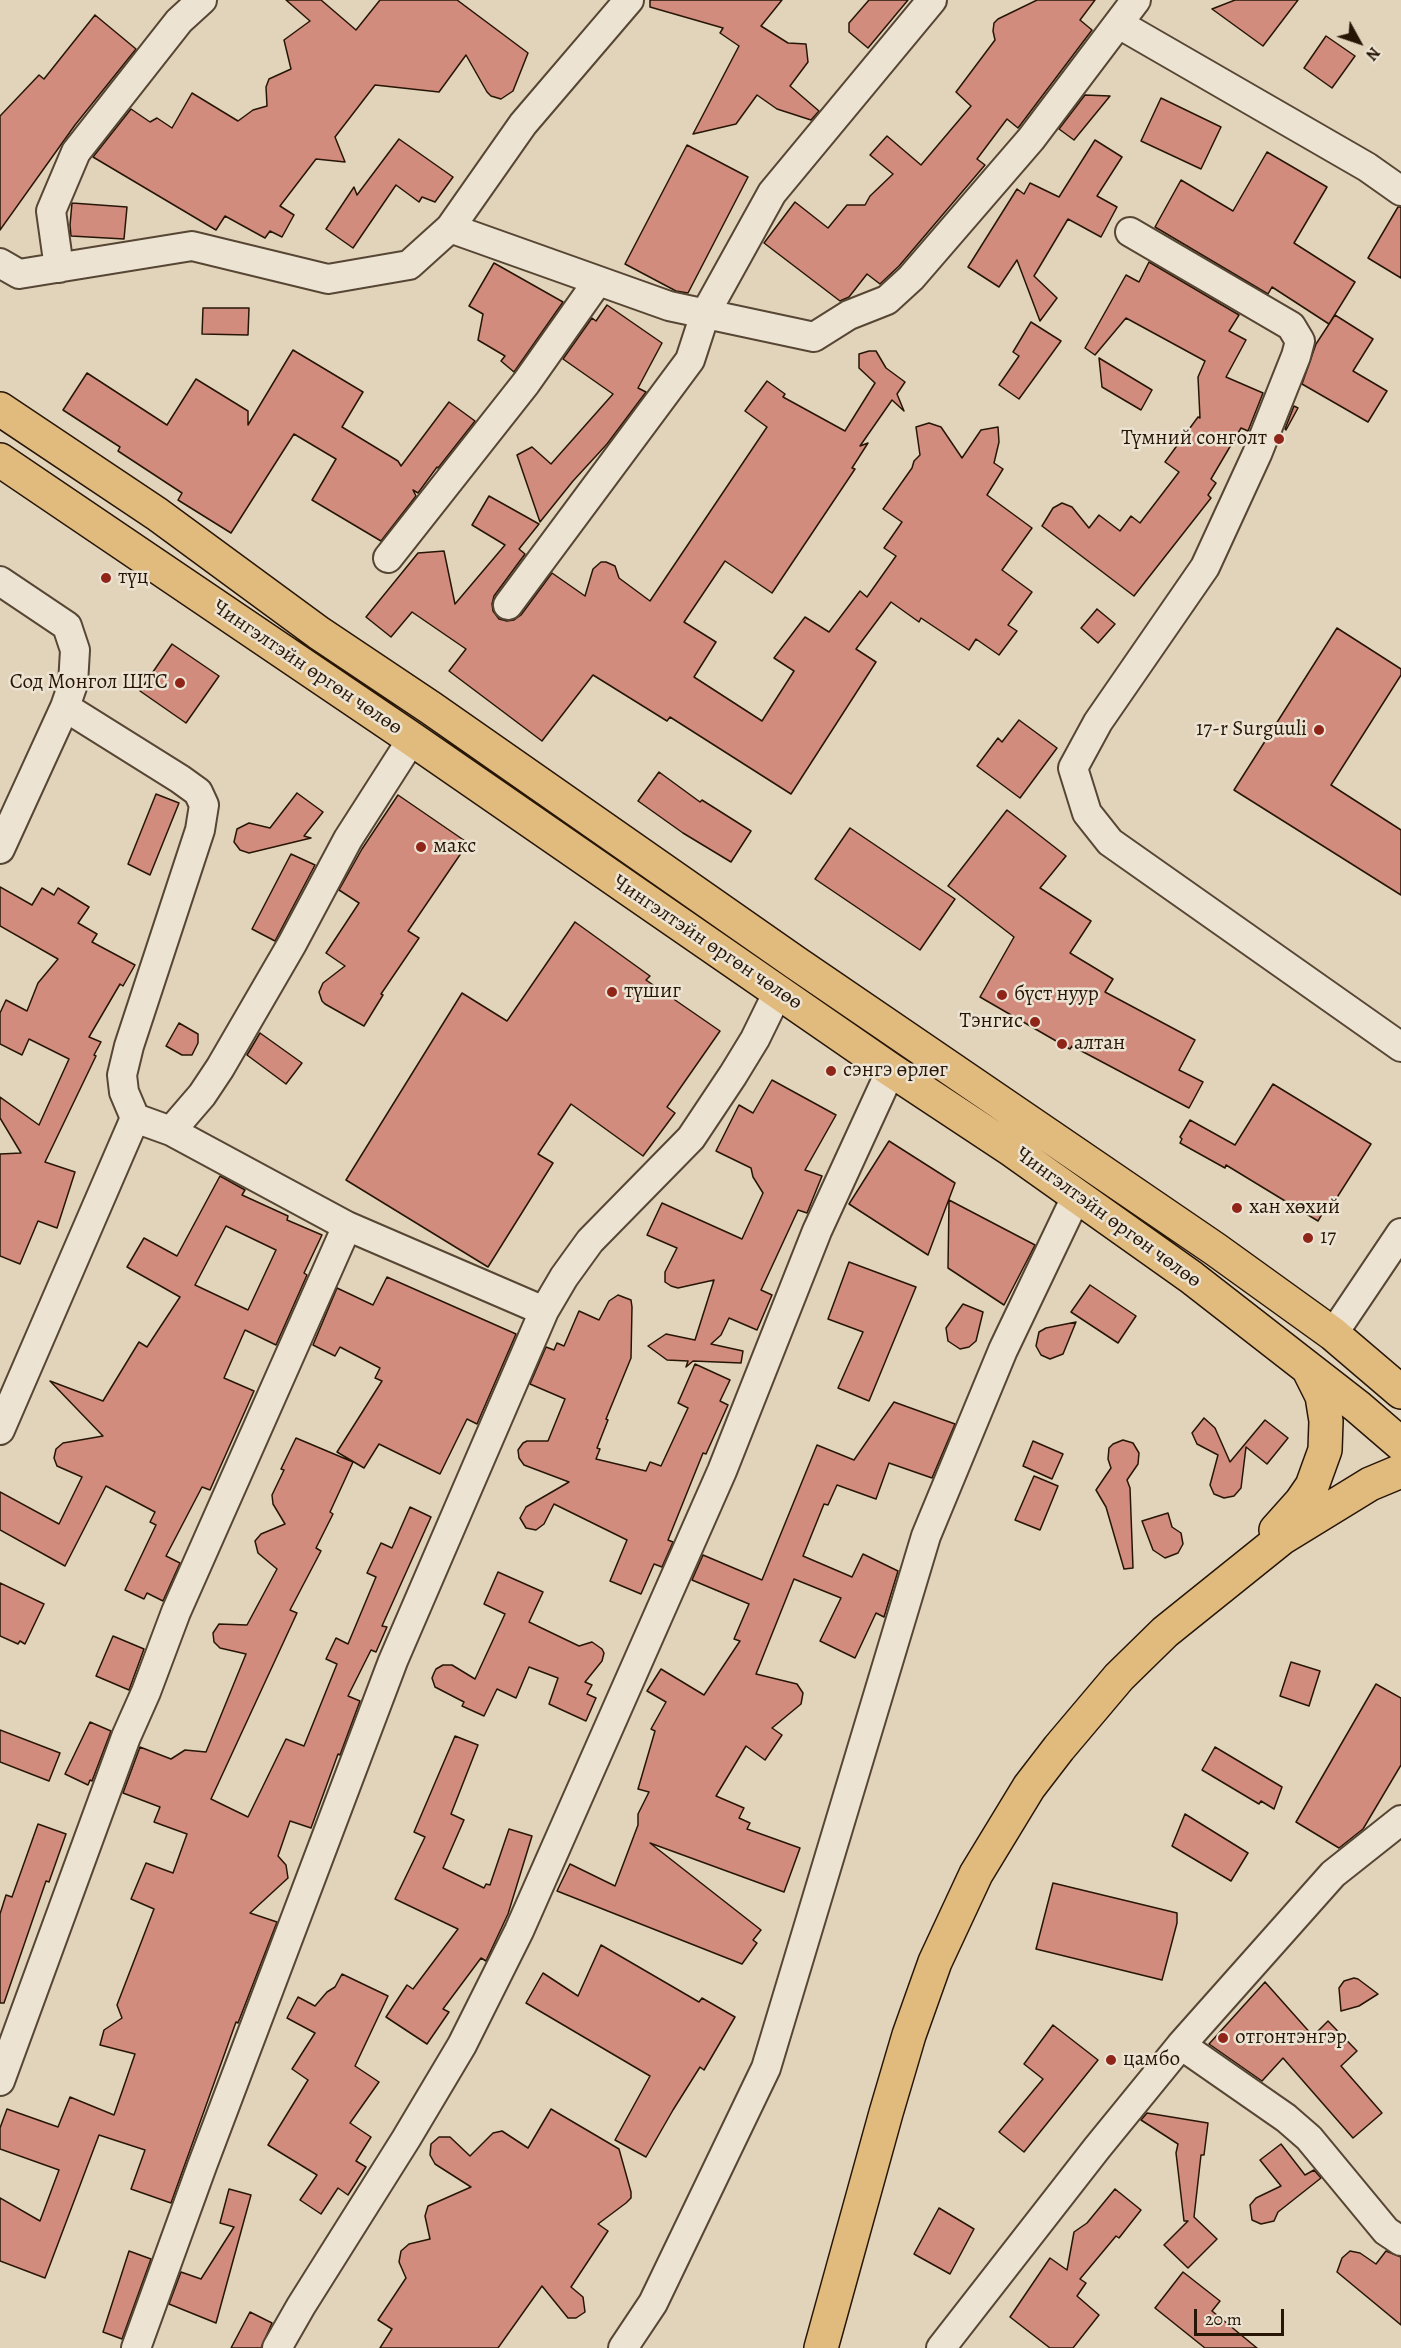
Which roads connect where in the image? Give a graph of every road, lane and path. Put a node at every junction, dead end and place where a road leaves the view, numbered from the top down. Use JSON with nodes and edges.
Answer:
{"nodes":[{"id":1,"x":202,"y":0,"type":"edge"},
{"id":2,"x":629,"y":0,"type":"edge"},
{"id":3,"x":932,"y":0,"type":"edge"},
{"id":4,"x":1136,"y":0,"type":"edge"},
{"id":5,"x":1119,"y":24,"type":"junction"},
{"id":6,"x":1401,"y":191,"type":"edge"},
{"id":7,"x":450,"y":228,"type":"junction"},
{"id":8,"x":1130,"y":232,"type":"dead end"},
{"id":9,"x":0,"y":263,"type":"edge"},
{"id":10,"x":59,"y":268,"type":"junction"},
{"id":11,"x":598,"y":281,"type":"junction"},
{"id":12,"x":705,"y":314,"type":"junction"},
{"id":13,"x":0,"y":409,"type":"edge"},
{"id":14,"x":0,"y":460,"type":"edge"},
{"id":15,"x":388,"y":558,"type":"dead end"},
{"id":16,"x":0,"y":581,"type":"edge"},
{"id":17,"x":508,"y":605,"type":"dead end"},
{"id":18,"x":65,"y":707,"type":"junction"},
{"id":19,"x":412,"y":739,"type":"junction"},
{"id":20,"x":0,"y":849,"type":"edge"},
{"id":21,"x":778,"y":992,"type":"junction"},
{"id":22,"x":1401,"y":1047,"type":"edge"},
{"id":23,"x":891,"y":1070,"type":"junction"},
{"id":24,"x":135,"y":1118,"type":"junction"},
{"id":25,"x":171,"y":1131,"type":"junction"},
{"id":26,"x":1077,"y":1195,"type":"junction"},
{"id":27,"x":347,"y":1226,"type":"junction"},
{"id":28,"x":1401,"y":1233,"type":"edge"},
{"id":29,"x":544,"y":1311,"type":"junction"},
{"id":30,"x":1334,"y":1334,"type":"junction"},
{"id":31,"x":1308,"y":1368,"type":"junction"},
{"id":32,"x":1401,"y":1392,"type":"edge"},
{"id":33,"x":0,"y":1430,"type":"edge"},
{"id":34,"x":1401,"y":1444,"type":"edge"},
{"id":35,"x":1401,"y":1471,"type":"edge"},
{"id":36,"x":1245,"y":1568,"type":"junction"},
{"id":37,"x":1401,"y":1820,"type":"edge"},
{"id":38,"x":1181,"y":2045,"type":"junction"},
{"id":39,"x":0,"y":2081,"type":"edge"},
{"id":40,"x":1401,"y":2241,"type":"edge"},
{"id":41,"x":136,"y":2348,"type":"edge"},
{"id":42,"x":277,"y":2348,"type":"edge"},
{"id":43,"x":623,"y":2348,"type":"edge"},
{"id":44,"x":821,"y":2348,"type":"edge"},
{"id":45,"x":941,"y":2348,"type":"edge"}],
"edges":[{"from":1,"to":10,"type":"street"},
{"from":2,"to":7,"type":"street"},
{"from":3,"to":12,"type":"street"},
{"from":4,"to":5,"type":"street"},
{"from":5,"to":6,"type":"street"},
{"from":5,"to":12,"type":"street"},
{"from":7,"to":10,"type":"street"},
{"from":7,"to":11,"type":"street"},
{"from":8,"to":22,"type":"street"},
{"from":9,"to":10,"type":"street"},
{"from":11,"to":12,"type":"street"},
{"from":11,"to":15,"type":"street"},
{"from":12,"to":17,"type":"street"},
{"from":13,"to":30,"type":"main road","name":"Чингэлтэйн өргөн чөлөө"},
{"from":14,"to":19,"type":"main road","name":"Чингэлтэйн өргөн чөлөө"},
{"from":16,"to":18,"type":"street"},
{"from":18,"to":20,"type":"street"},
{"from":18,"to":24,"type":"street"},
{"from":19,"to":21,"type":"main road","name":"Чингэлтэйн өргөн чөлөө"},
{"from":19,"to":25,"type":"street"},
{"from":21,"to":23,"type":"main road","name":"Чингэлтэйн өргөн чөлөө"},
{"from":21,"to":29,"type":"street"},
{"from":23,"to":26,"type":"main road","name":"Чингэлтэйн өргөн чөлөө"},
{"from":23,"to":42,"type":"street"},
{"from":24,"to":25,"type":"street"},
{"from":24,"to":33,"type":"street"},
{"from":25,"to":27,"type":"street"},
{"from":26,"to":31,"type":"main road","name":"Чингэлтэйн өргөн чөлөө"},
{"from":26,"to":43,"type":"street"},
{"from":27,"to":29,"type":"street"},
{"from":27,"to":39,"type":"street"},
{"from":28,"to":30,"type":"street"},
{"from":29,"to":41,"type":"street"},
{"from":30,"to":32,"type":"main road","name":"Чингэлтэйн өргөн чөлөө"},
{"from":31,"to":34,"type":"main road","name":"Чингэлтэйн өргөн чөлөө"},
{"from":31,"to":36,"type":"main road"},
{"from":35,"to":36,"type":"main road"},
{"from":36,"to":44,"type":"main road"},
{"from":37,"to":38,"type":"street"},
{"from":38,"to":40,"type":"street"},
{"from":38,"to":45,"type":"street"}]}
